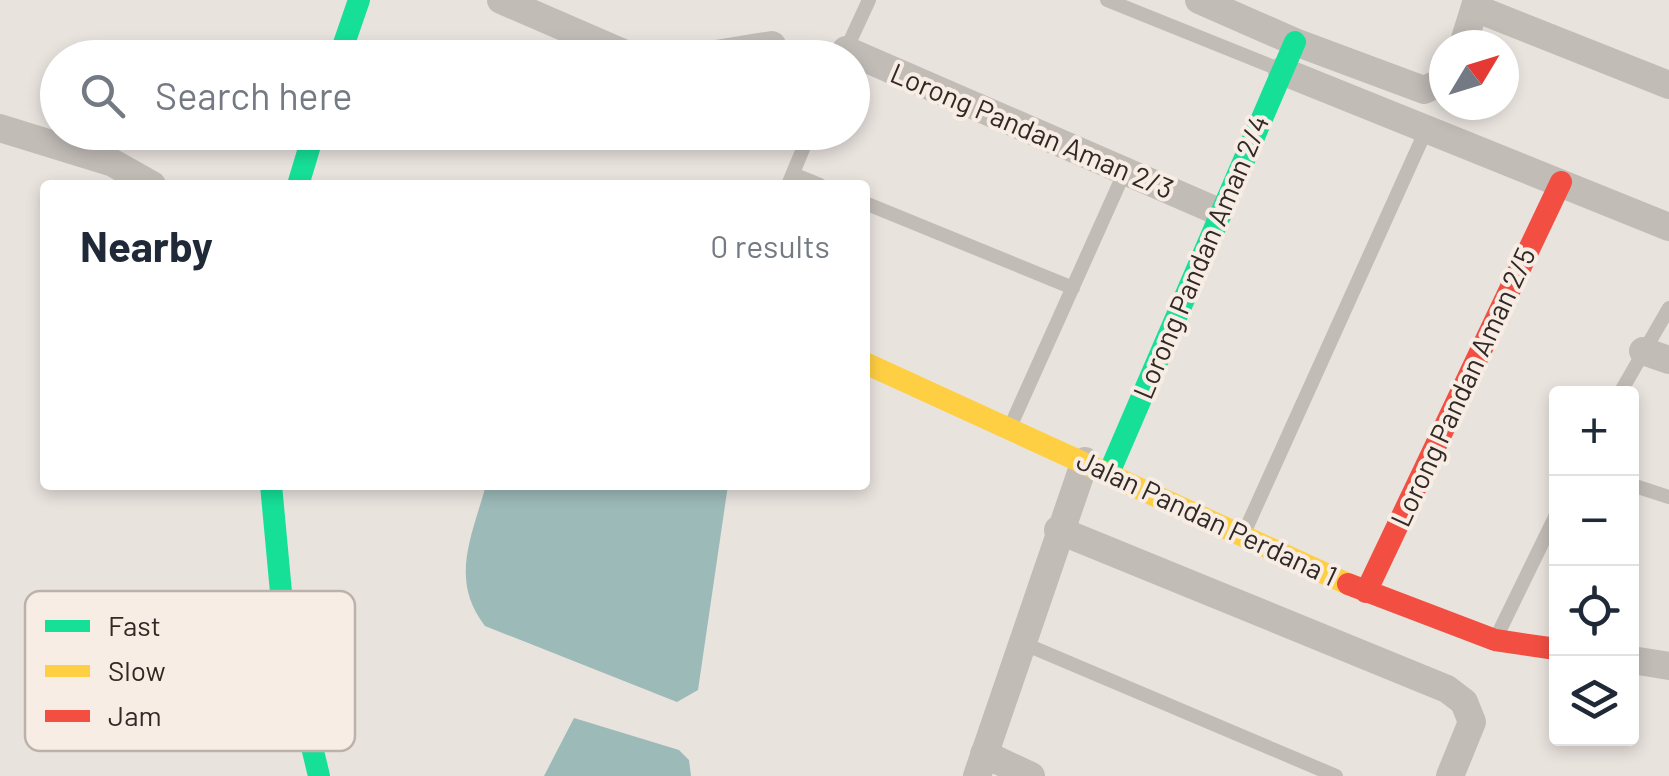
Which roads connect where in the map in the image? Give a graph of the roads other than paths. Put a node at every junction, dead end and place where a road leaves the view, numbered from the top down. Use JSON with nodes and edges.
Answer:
{"nodes":[{"id":1,"x":359,"y":0,"type":"edge"},
{"id":2,"x":501,"y":0,"type":"edge"},
{"id":3,"x":870,"y":0,"type":"edge"},
{"id":4,"x":1108,"y":0,"type":"edge"},
{"id":5,"x":1199,"y":0,"type":"edge"},
{"id":6,"x":1476,"y":4,"type":"edge"},
{"id":7,"x":1468,"y":30,"type":"edge"},
{"id":8,"x":345,"y":40,"type":"edge"},
{"id":9,"x":593,"y":40,"type":"edge"},
{"id":10,"x":851,"y":40,"type":"edge"},
{"id":11,"x":1295,"y":42,"type":"junction"},
{"id":12,"x":870,"y":65,"type":"edge"},
{"id":13,"x":1282,"y":71,"type":"junction"},
{"id":14,"x":1669,"y":85,"type":"edge"},
{"id":15,"x":1429,"y":88,"type":"edge"},
{"id":16,"x":0,"y":128,"type":"edge"},
{"id":17,"x":1426,"y":128,"type":"junction"},
{"id":18,"x":40,"y":140,"type":"edge"},
{"id":19,"x":71,"y":150,"type":"edge"},
{"id":20,"x":309,"y":150,"type":"edge"},
{"id":21,"x":802,"y":150,"type":"edge"},
{"id":22,"x":1125,"y":170,"type":"junction"},
{"id":23,"x":143,"y":180,"type":"edge"},
{"id":24,"x":300,"y":180,"type":"edge"},
{"id":25,"x":790,"y":180,"type":"edge"},
{"id":26,"x":1561,"y":182,"type":"junction"},
{"id":27,"x":870,"y":205,"type":"edge"},
{"id":28,"x":1219,"y":212,"type":"junction"},
{"id":29,"x":1669,"y":226,"type":"edge"},
{"id":30,"x":1072,"y":288,"type":"junction"},
{"id":31,"x":1669,"y":308,"type":"edge"},
{"id":32,"x":1656,"y":356,"type":"edge"},
{"id":33,"x":870,"y":365,"type":"edge"},
{"id":34,"x":1628,"y":386,"type":"edge"},
{"id":35,"x":1011,"y":426,"type":"junction"},
{"id":36,"x":1097,"y":467,"type":"junction"},
{"id":37,"x":1639,"y":487,"type":"edge"},
{"id":38,"x":271,"y":490,"type":"edge"},
{"id":39,"x":1669,"y":497,"type":"edge"},
{"id":40,"x":1549,"y":528,"type":"edge"},
{"id":41,"x":1058,"y":530,"type":"junction"},
{"id":42,"x":1243,"y":536,"type":"junction"},
{"id":43,"x":281,"y":591,"type":"edge"},
{"id":44,"x":1366,"y":592,"type":"junction"},
{"id":45,"x":1494,"y":640,"type":"junction"},
{"id":46,"x":1020,"y":642,"type":"junction"},
{"id":47,"x":1549,"y":649,"type":"edge"},
{"id":48,"x":1639,"y":661,"type":"edge"},
{"id":49,"x":1669,"y":666,"type":"edge"},
{"id":50,"x":312,"y":751,"type":"edge"},
{"id":51,"x":980,"y":765,"type":"edge"},
{"id":52,"x":318,"y":776,"type":"edge"},
{"id":53,"x":1030,"y":776,"type":"edge"},
{"id":54,"x":1336,"y":776,"type":"edge"},
{"id":55,"x":1450,"y":776,"type":"edge"}],
"edges":[{"from":1,"to":8,"type":"street"},
{"from":2,"to":9,"type":"street"},
{"from":3,"to":10,"type":"lane"},
{"from":4,"to":13,"type":"lane"},
{"from":5,"to":11,"type":"street"},
{"from":6,"to":7,"type":"street"},
{"from":6,"to":14,"type":"street"},
{"from":11,"to":13,"type":"street","name":"Lorong Pandan Aman 2/4"},
{"from":11,"to":15,"type":"street"},
{"from":12,"to":22,"type":"street","name":"Lorong Pandan Aman 2/3"},
{"from":13,"to":17,"type":"street"},
{"from":13,"to":28,"type":"street","name":"Lorong Pandan Aman 2/4"},
{"from":16,"to":18,"type":"street"},
{"from":17,"to":26,"type":"street"},
{"from":17,"to":42,"type":"lane"},
{"from":19,"to":23,"type":"street"},
{"from":20,"to":24,"type":"street"},
{"from":21,"to":25,"type":"lane"},
{"from":22,"to":28,"type":"street","name":"Lorong Pandan Aman 2/3"},
{"from":22,"to":30,"type":"lane"},
{"from":26,"to":29,"type":"street"},
{"from":26,"to":44,"type":"street","name":"Lorong Pandan Aman 2/5"},
{"from":27,"to":30,"type":"lane"},
{"from":28,"to":36,"type":"street","name":"Lorong Pandan Aman 2/4"},
{"from":30,"to":35,"type":"lane"},
{"from":31,"to":32,"type":"lane"},
{"from":32,"to":34,"type":"lane"},
{"from":33,"to":35,"type":"street","name":"Jalan Pandan Perdana 1"},
{"from":35,"to":36,"type":"street","name":"Jalan Pandan Perdana 1"},
{"from":36,"to":41,"type":"street"},
{"from":36,"to":42,"type":"street","name":"Jalan Pandan Perdana 1"},
{"from":37,"to":39,"type":"lane"},
{"from":38,"to":43,"type":"street"},
{"from":40,"to":45,"type":"lane"},
{"from":41,"to":46,"type":"street"},
{"from":41,"to":55,"type":"street"},
{"from":42,"to":44,"type":"street","name":"Jalan Pandan Perdana 1"},
{"from":44,"to":45,"type":"street","name":"Jalan Pandan Perdana 1"},
{"from":45,"to":47,"type":"street","name":"Jalan Pandan Perdana 1"},
{"from":46,"to":51,"type":"street"},
{"from":46,"to":54,"type":"lane"},
{"from":48,"to":49,"type":"street"},
{"from":50,"to":52,"type":"street"},
{"from":51,"to":53,"type":"street"}]}
